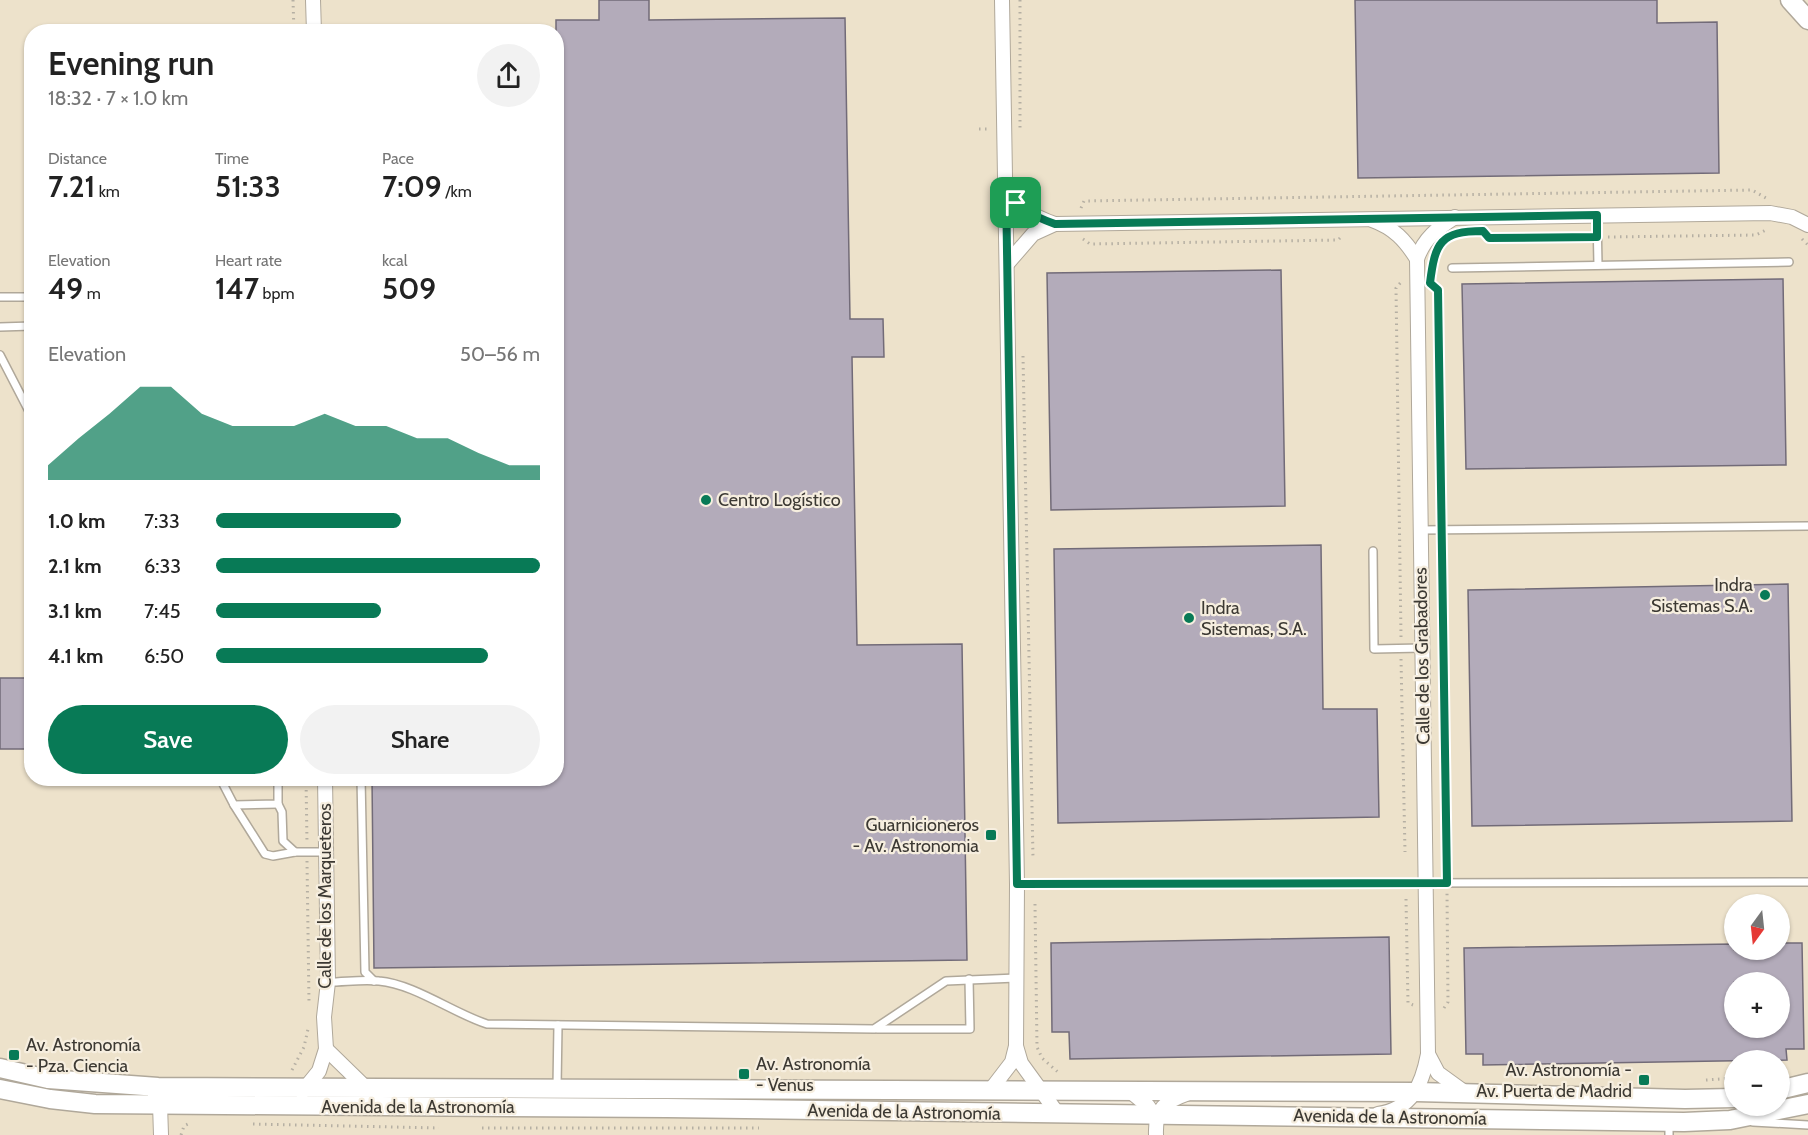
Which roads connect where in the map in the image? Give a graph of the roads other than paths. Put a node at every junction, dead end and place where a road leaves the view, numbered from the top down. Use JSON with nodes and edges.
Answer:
{"nodes":[{"id":1,"x":313,"y":0,"type":"edge"},
{"id":2,"x":1002,"y":0,"type":"edge"},
{"id":3,"x":1790,"y":0,"type":"edge"},
{"id":4,"x":1808,"y":20,"type":"edge"},
{"id":5,"x":314,"y":24,"type":"edge"},
{"id":6,"x":1006,"y":187,"type":"junction"},
{"id":7,"x":1597,"y":215,"type":"junction"},
{"id":8,"x":1455,"y":217,"type":"junction"},
{"id":9,"x":1367,"y":218,"type":"junction"},
{"id":10,"x":1055,"y":224,"type":"junction"},
{"id":11,"x":1808,"y":225,"type":"edge"},
{"id":12,"x":1417,"y":259,"type":"junction"},
{"id":13,"x":1789,"y":262,"type":"dead end"},
{"id":14,"x":1007,"y":264,"type":"junction"},
{"id":15,"x":1598,"y":265,"type":"junction"},
{"id":16,"x":1452,"y":268,"type":"dead end"},
{"id":17,"x":0,"y":297,"type":"edge"},
{"id":18,"x":24,"y":297,"type":"edge"},
{"id":19,"x":24,"y":326,"type":"edge"},
{"id":20,"x":0,"y":327,"type":"edge"},
{"id":21,"x":0,"y":355,"type":"edge"},
{"id":22,"x":24,"y":402,"type":"edge"},
{"id":23,"x":1808,"y":526,"type":"edge"},
{"id":24,"x":1420,"y":530,"type":"junction"},
{"id":25,"x":1373,"y":551,"type":"dead end"},
{"id":26,"x":1422,"y":648,"type":"junction"},
{"id":27,"x":224,"y":786,"type":"edge"},
{"id":28,"x":278,"y":786,"type":"edge"},
{"id":29,"x":325,"y":786,"type":"edge"},
{"id":30,"x":361,"y":786,"type":"edge"},
{"id":31,"x":278,"y":804,"type":"junction"},
{"id":32,"x":234,"y":805,"type":"junction"},
{"id":33,"x":295,"y":852,"type":"junction"},
{"id":34,"x":326,"y":852,"type":"junction"},
{"id":35,"x":1808,"y":882,"type":"edge"},
{"id":36,"x":1426,"y":883,"type":"junction"},
{"id":37,"x":1017,"y":884,"type":"junction"},
{"id":38,"x":1016,"y":978,"type":"junction"},
{"id":39,"x":969,"y":979,"type":"junction"},
{"id":40,"x":374,"y":981,"type":"junction"},
{"id":41,"x":328,"y":982,"type":"junction"},
{"id":42,"x":558,"y":1025,"type":"junction"},
{"id":43,"x":874,"y":1029,"type":"junction"},
{"id":44,"x":1016,"y":1046,"type":"junction"},
{"id":45,"x":326,"y":1049,"type":"junction"},
{"id":46,"x":1428,"y":1054,"type":"junction"},
{"id":47,"x":0,"y":1068,"type":"edge"},
{"id":48,"x":1808,"y":1083,"type":"edge"},
{"id":49,"x":306,"y":1086,"type":"junction"},
{"id":50,"x":134,"y":1087,"type":"junction"},
{"id":51,"x":203,"y":1087,"type":"junction"},
{"id":52,"x":365,"y":1087,"type":"junction"},
{"id":53,"x":1790,"y":1087,"type":"edge"},
{"id":54,"x":0,"y":1089,"type":"edge"},
{"id":55,"x":557,"y":1090,"type":"junction"},
{"id":56,"x":989,"y":1092,"type":"junction"},
{"id":57,"x":1042,"y":1092,"type":"junction"},
{"id":58,"x":1131,"y":1092,"type":"junction"},
{"id":59,"x":1190,"y":1092,"type":"junction"},
{"id":60,"x":1416,"y":1092,"type":"junction"},
{"id":61,"x":1467,"y":1094,"type":"junction"},
{"id":62,"x":1724,"y":1098,"type":"edge"},
{"id":63,"x":160,"y":1104,"type":"junction"},
{"id":64,"x":1808,"y":1104,"type":"edge"},
{"id":65,"x":286,"y":1106,"type":"junction"},
{"id":66,"x":1058,"y":1114,"type":"junction"},
{"id":67,"x":1155,"y":1116,"type":"junction"},
{"id":68,"x":1358,"y":1118,"type":"junction"},
{"id":69,"x":1730,"y":1120,"type":"junction"},
{"id":70,"x":1808,"y":1125,"type":"edge"},
{"id":71,"x":1669,"y":1129,"type":"edge"},
{"id":72,"x":161,"y":1135,"type":"edge"},
{"id":73,"x":1155,"y":1135,"type":"edge"}],
"edges":[{"from":1,"to":5,"type":"street"},
{"from":2,"to":6,"type":"street"},
{"from":3,"to":4,"type":"street"},
{"from":6,"to":10,"type":"street"},
{"from":6,"to":14,"type":"street"},
{"from":7,"to":8,"type":"street"},
{"from":7,"to":11,"type":"street"},
{"from":7,"to":15,"type":"lane"},
{"from":8,"to":9,"type":"street"},
{"from":8,"to":12,"type":"street"},
{"from":9,"to":10,"type":"street"},
{"from":9,"to":12,"type":"street"},
{"from":10,"to":14,"type":"street"},
{"from":12,"to":24,"type":"street","name":"Calle de los Grabadores"},
{"from":13,"to":15,"type":"lane"},
{"from":14,"to":37,"type":"street"},
{"from":15,"to":16,"type":"lane"},
{"from":17,"to":18,"type":"lane"},
{"from":19,"to":20,"type":"lane"},
{"from":21,"to":22,"type":"lane"},
{"from":23,"to":24,"type":"lane"},
{"from":24,"to":26,"type":"street","name":"Calle de los Grabadores"},
{"from":25,"to":26,"type":"lane"},
{"from":26,"to":36,"type":"street","name":"Calle de los Grabadores"},
{"from":27,"to":32,"type":"lane"},
{"from":28,"to":31,"type":"lane"},
{"from":29,"to":34,"type":"street","name":"Calle de los Marqueteros"},
{"from":30,"to":40,"type":"lane"},
{"from":31,"to":32,"type":"lane"},
{"from":31,"to":33,"type":"lane"},
{"from":32,"to":33,"type":"lane"},
{"from":33,"to":34,"type":"lane"},
{"from":34,"to":41,"type":"street","name":"Calle de los Marqueteros"},
{"from":35,"to":36,"type":"lane"},
{"from":36,"to":37,"type":"lane"},
{"from":36,"to":46,"type":"street","name":"Calle de los Grabadores"},
{"from":37,"to":38,"type":"street"},
{"from":38,"to":39,"type":"lane"},
{"from":38,"to":44,"type":"street"},
{"from":39,"to":43,"type":"lane"},
{"from":39,"to":43,"type":"lane"},
{"from":40,"to":41,"type":"lane"},
{"from":40,"to":42,"type":"lane"},
{"from":41,"to":45,"type":"street","name":"Calle de los Marqueteros"},
{"from":42,"to":43,"type":"lane"},
{"from":42,"to":55,"type":"lane"},
{"from":44,"to":56,"type":"street"},
{"from":44,"to":57,"type":"street"},
{"from":45,"to":49,"type":"street","name":"Calle de los Marqueteros"},
{"from":45,"to":52,"type":"street"},
{"from":46,"to":60,"type":"street","name":"Calle de los Grabadores"},
{"from":46,"to":61,"type":"street"},
{"from":47,"to":50,"type":"street","name":"Avenida de la Astronomía"},
{"from":48,"to":53,"type":"street"},
{"from":49,"to":51,"type":"street","name":"Avenida de la Astronomía"},
{"from":49,"to":52,"type":"street","name":"Avenida de la Astronomía"},
{"from":49,"to":65,"type":"street","name":"Calle de los Marqueteros"},
{"from":50,"to":51,"type":"street","name":"Avenida de la Astronomía"},
{"from":50,"to":63,"type":"street"},
{"from":51,"to":63,"type":"street"},
{"from":52,"to":55,"type":"street","name":"Avenida de la Astronomía"},
{"from":54,"to":63,"type":"street","name":"Avenida de la Astronomía"},
{"from":55,"to":56,"type":"street","name":"Avenida de la Astronomía"},
{"from":56,"to":57,"type":"street","name":"Avenida de la Astronomía"},
{"from":57,"to":58,"type":"street","name":"Avenida de la Astronomía"},
{"from":57,"to":66,"type":"street"},
{"from":58,"to":59,"type":"street","name":"Avenida de la Astronomía"},
{"from":58,"to":67,"type":"street"},
{"from":59,"to":60,"type":"street","name":"Avenida de la Astronomía"},
{"from":59,"to":67,"type":"street"},
{"from":60,"to":61,"type":"street","name":"Avenida de la Astronomía"},
{"from":60,"to":68,"type":"street"},
{"from":61,"to":62,"type":"street","name":"Avenida de la Astronomía"},
{"from":63,"to":65,"type":"street","name":"Avenida de la Astronomía"},
{"from":63,"to":72,"type":"street"},
{"from":64,"to":69,"type":"street","name":"Avenida de la Astronomía"},
{"from":65,"to":66,"type":"street","name":"Avenida de la Astronomía"},
{"from":66,"to":67,"type":"street","name":"Avenida de la Astronomía"},
{"from":67,"to":68,"type":"street","name":"Avenida de la Astronomía"},
{"from":67,"to":73,"type":"street"},
{"from":68,"to":71,"type":"street","name":"Avenida de la Astronomía"},
{"from":69,"to":70,"type":"lane"},
{"from":69,"to":71,"type":"street","name":"Avenida de la Astronomía"}]}
